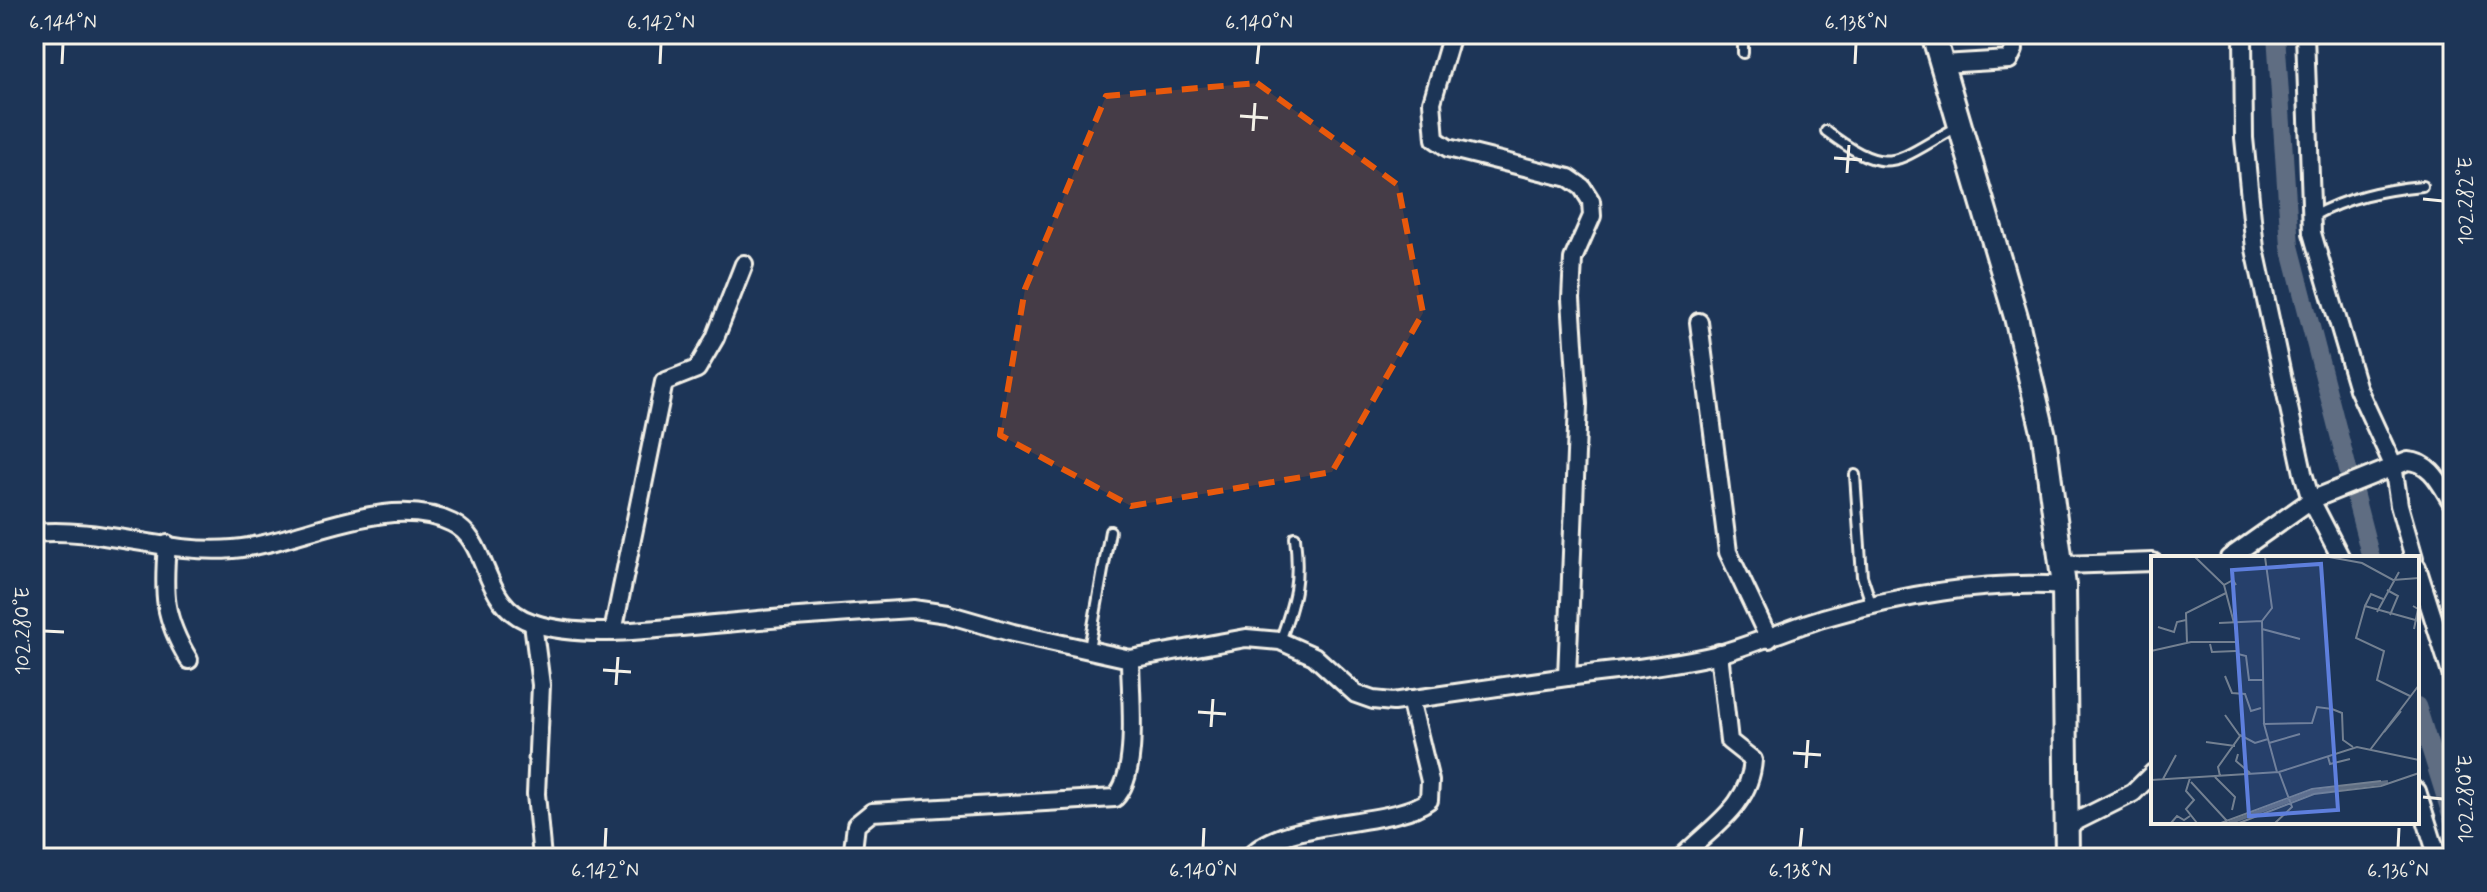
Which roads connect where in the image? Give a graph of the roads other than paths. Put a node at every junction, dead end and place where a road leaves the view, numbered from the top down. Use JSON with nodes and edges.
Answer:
{"nodes":[{"id":1,"x":1452,"y":34,"type":"edge"},
{"id":2,"x":1743,"y":34,"type":"edge"},
{"id":3,"x":1933,"y":34,"type":"edge"},
{"id":4,"x":2013,"y":34,"type":"edge"},
{"id":5,"x":2243,"y":34,"type":"edge"},
{"id":6,"x":2305,"y":34,"type":"edge"},
{"id":7,"x":1743,"y":53,"type":"dead end"},
{"id":8,"x":1942,"y":64,"type":"junction"},
{"id":9,"x":1961,"y":126,"type":"junction"},
{"id":10,"x":1826,"y":131,"type":"dead end"},
{"id":11,"x":2422,"y":186,"type":"dead end"},
{"id":12,"x":2310,"y":217,"type":"junction"},
{"id":13,"x":744,"y":264,"type":"dead end"},
{"id":14,"x":1699,"y":322,"type":"dead end"},
{"id":15,"x":2393,"y":465,"type":"junction"},
{"id":16,"x":1855,"y":475,"type":"dead end"},
{"id":17,"x":2319,"y":496,"type":"junction"},
{"id":18,"x":2453,"y":504,"type":"edge"},
{"id":19,"x":1110,"y":531,"type":"dead end"},
{"id":20,"x":34,"y":533,"type":"edge"},
{"id":21,"x":1295,"y":537,"type":"dead end"},
{"id":22,"x":167,"y":544,"type":"junction"},
{"id":23,"x":2232,"y":556,"type":"edge"},
{"id":24,"x":2340,"y":556,"type":"edge"},
{"id":25,"x":2413,"y":556,"type":"edge"},
{"id":26,"x":2151,"y":562,"type":"edge"},
{"id":27,"x":2419,"y":573,"type":"edge"},
{"id":28,"x":2063,"y":576,"type":"junction"},
{"id":29,"x":1872,"y":606,"type":"junction"},
{"id":30,"x":533,"y":623,"type":"junction"},
{"id":31,"x":613,"y":632,"type":"junction"},
{"id":32,"x":1769,"y":639,"type":"junction"},
{"id":33,"x":1280,"y":641,"type":"junction"},
{"id":34,"x":1089,"y":649,"type":"junction"},
{"id":35,"x":1719,"y":653,"type":"junction"},
{"id":36,"x":1130,"y":659,"type":"junction"},
{"id":37,"x":189,"y":660,"type":"dead end"},
{"id":38,"x":1567,"y":677,"type":"junction"},
{"id":39,"x":2453,"y":680,"type":"edge"},
{"id":40,"x":1410,"y":699,"type":"junction"},
{"id":41,"x":2151,"y":775,"type":"edge"},
{"id":42,"x":2419,"y":797,"type":"edge"},
{"id":43,"x":2064,"y":847,"type":"edge"},
{"id":44,"x":542,"y":858,"type":"edge"},
{"id":45,"x":852,"y":858,"type":"edge"},
{"id":46,"x":1249,"y":858,"type":"edge"},
{"id":47,"x":1681,"y":858,"type":"edge"},
{"id":48,"x":2438,"y":858,"type":"edge"}],
"edges":[{"from":1,"to":38,"type":"street"},
{"from":2,"to":7,"type":"lane"},
{"from":3,"to":8,"type":"main road"},
{"from":4,"to":8,"type":"street"},
{"from":5,"to":17,"type":"street"},
{"from":6,"to":12,"type":"street"},
{"from":8,"to":9,"type":"main road"},
{"from":9,"to":10,"type":"lane"},
{"from":9,"to":28,"type":"main road"},
{"from":11,"to":12,"type":"lane"},
{"from":12,"to":15,"type":"street"},
{"from":13,"to":31,"type":"street"},
{"from":14,"to":32,"type":"street"},
{"from":15,"to":17,"type":"street"},
{"from":15,"to":18,"type":"street"},
{"from":15,"to":25,"type":"street"},
{"from":16,"to":29,"type":"lane"},
{"from":17,"to":23,"type":"street"},
{"from":17,"to":24,"type":"street"},
{"from":19,"to":34,"type":"lane"},
{"from":20,"to":22,"type":"street"},
{"from":21,"to":33,"type":"lane"},
{"from":22,"to":30,"type":"street"},
{"from":22,"to":37,"type":"street"},
{"from":26,"to":28,"type":"street"},
{"from":27,"to":39,"type":"street"},
{"from":28,"to":29,"type":"street"},
{"from":28,"to":43,"type":"main road"},
{"from":29,"to":32,"type":"street"},
{"from":30,"to":31,"type":"street"},
{"from":30,"to":44,"type":"street"},
{"from":31,"to":34,"type":"street"},
{"from":32,"to":35,"type":"street"},
{"from":33,"to":36,"type":"street"},
{"from":33,"to":40,"type":"street"},
{"from":34,"to":36,"type":"street"},
{"from":35,"to":38,"type":"street"},
{"from":35,"to":47,"type":"street"},
{"from":36,"to":45,"type":"street"},
{"from":38,"to":40,"type":"street"},
{"from":40,"to":46,"type":"street"},
{"from":41,"to":43,"type":"street"},
{"from":42,"to":48,"type":"street"}]}
